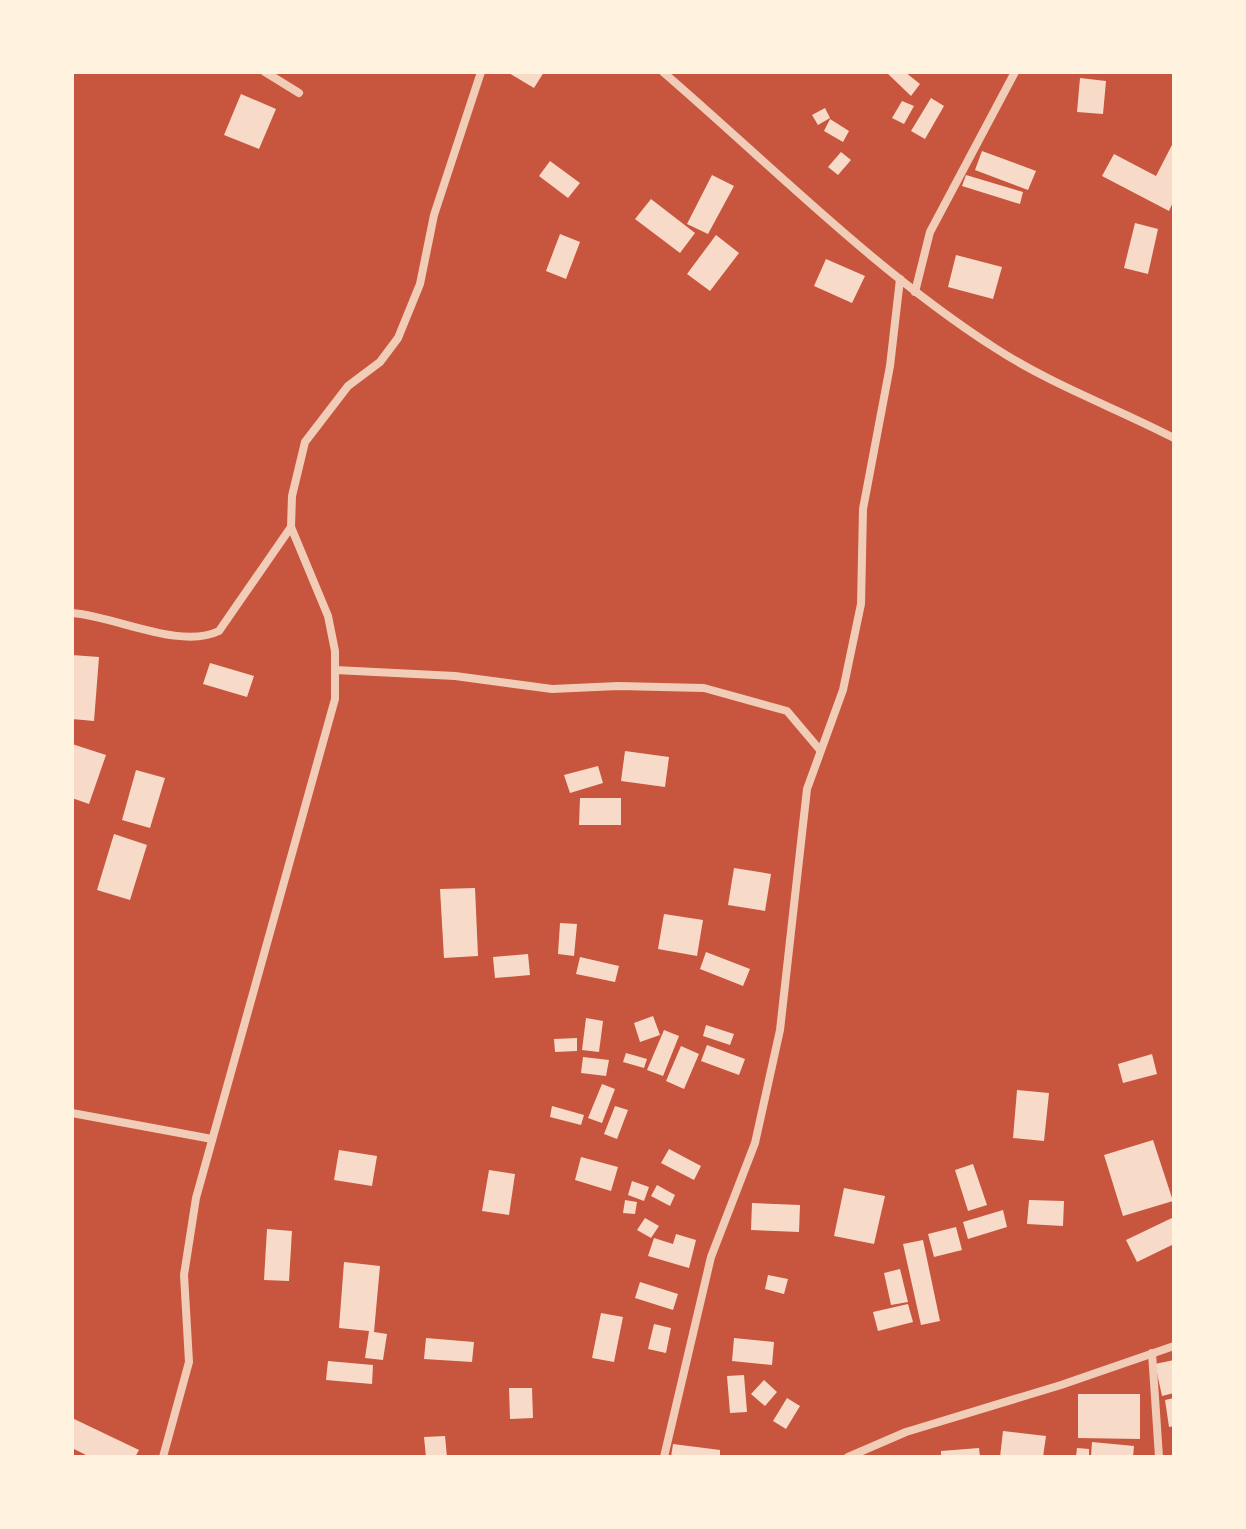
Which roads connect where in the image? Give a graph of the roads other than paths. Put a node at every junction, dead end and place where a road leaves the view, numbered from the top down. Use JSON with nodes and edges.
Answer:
{"nodes":[{"id":1,"x":265,"y":72,"type":"edge"},
{"id":2,"x":481,"y":72,"type":"edge"},
{"id":3,"x":663,"y":72,"type":"edge"},
{"id":4,"x":1015,"y":72,"type":"edge"},
{"id":5,"x":299,"y":93,"type":"dead end"},
{"id":6,"x":900,"y":279,"type":"junction"},
{"id":7,"x":915,"y":292,"type":"junction"},
{"id":8,"x":1174,"y":438,"type":"edge"},
{"id":9,"x":291,"y":527,"type":"junction"},
{"id":10,"x":72,"y":613,"type":"edge"},
{"id":11,"x":335,"y":670,"type":"junction"},
{"id":12,"x":820,"y":750,"type":"junction"},
{"id":13,"x":72,"y":1113,"type":"edge"},
{"id":14,"x":212,"y":1139,"type":"junction"},
{"id":15,"x":1174,"y":1346,"type":"edge"},
{"id":16,"x":1152,"y":1353,"type":"junction"},
{"id":17,"x":163,"y":1457,"type":"edge"},
{"id":18,"x":664,"y":1457,"type":"edge"},
{"id":19,"x":848,"y":1457,"type":"edge"},
{"id":20,"x":1159,"y":1457,"type":"edge"}],
"edges":[{"from":1,"to":5,"type":"street"},
{"from":2,"to":9,"type":"street"},
{"from":3,"to":6,"type":"street"},
{"from":4,"to":7,"type":"street"},
{"from":6,"to":7,"type":"street"},
{"from":6,"to":12,"type":"street"},
{"from":7,"to":8,"type":"street"},
{"from":9,"to":10,"type":"street"},
{"from":9,"to":11,"type":"street"},
{"from":11,"to":12,"type":"street"},
{"from":11,"to":14,"type":"street"},
{"from":12,"to":18,"type":"street"},
{"from":13,"to":14,"type":"street"},
{"from":14,"to":17,"type":"street"},
{"from":15,"to":16,"type":"street"},
{"from":16,"to":19,"type":"street"},
{"from":16,"to":20,"type":"street"}]}
